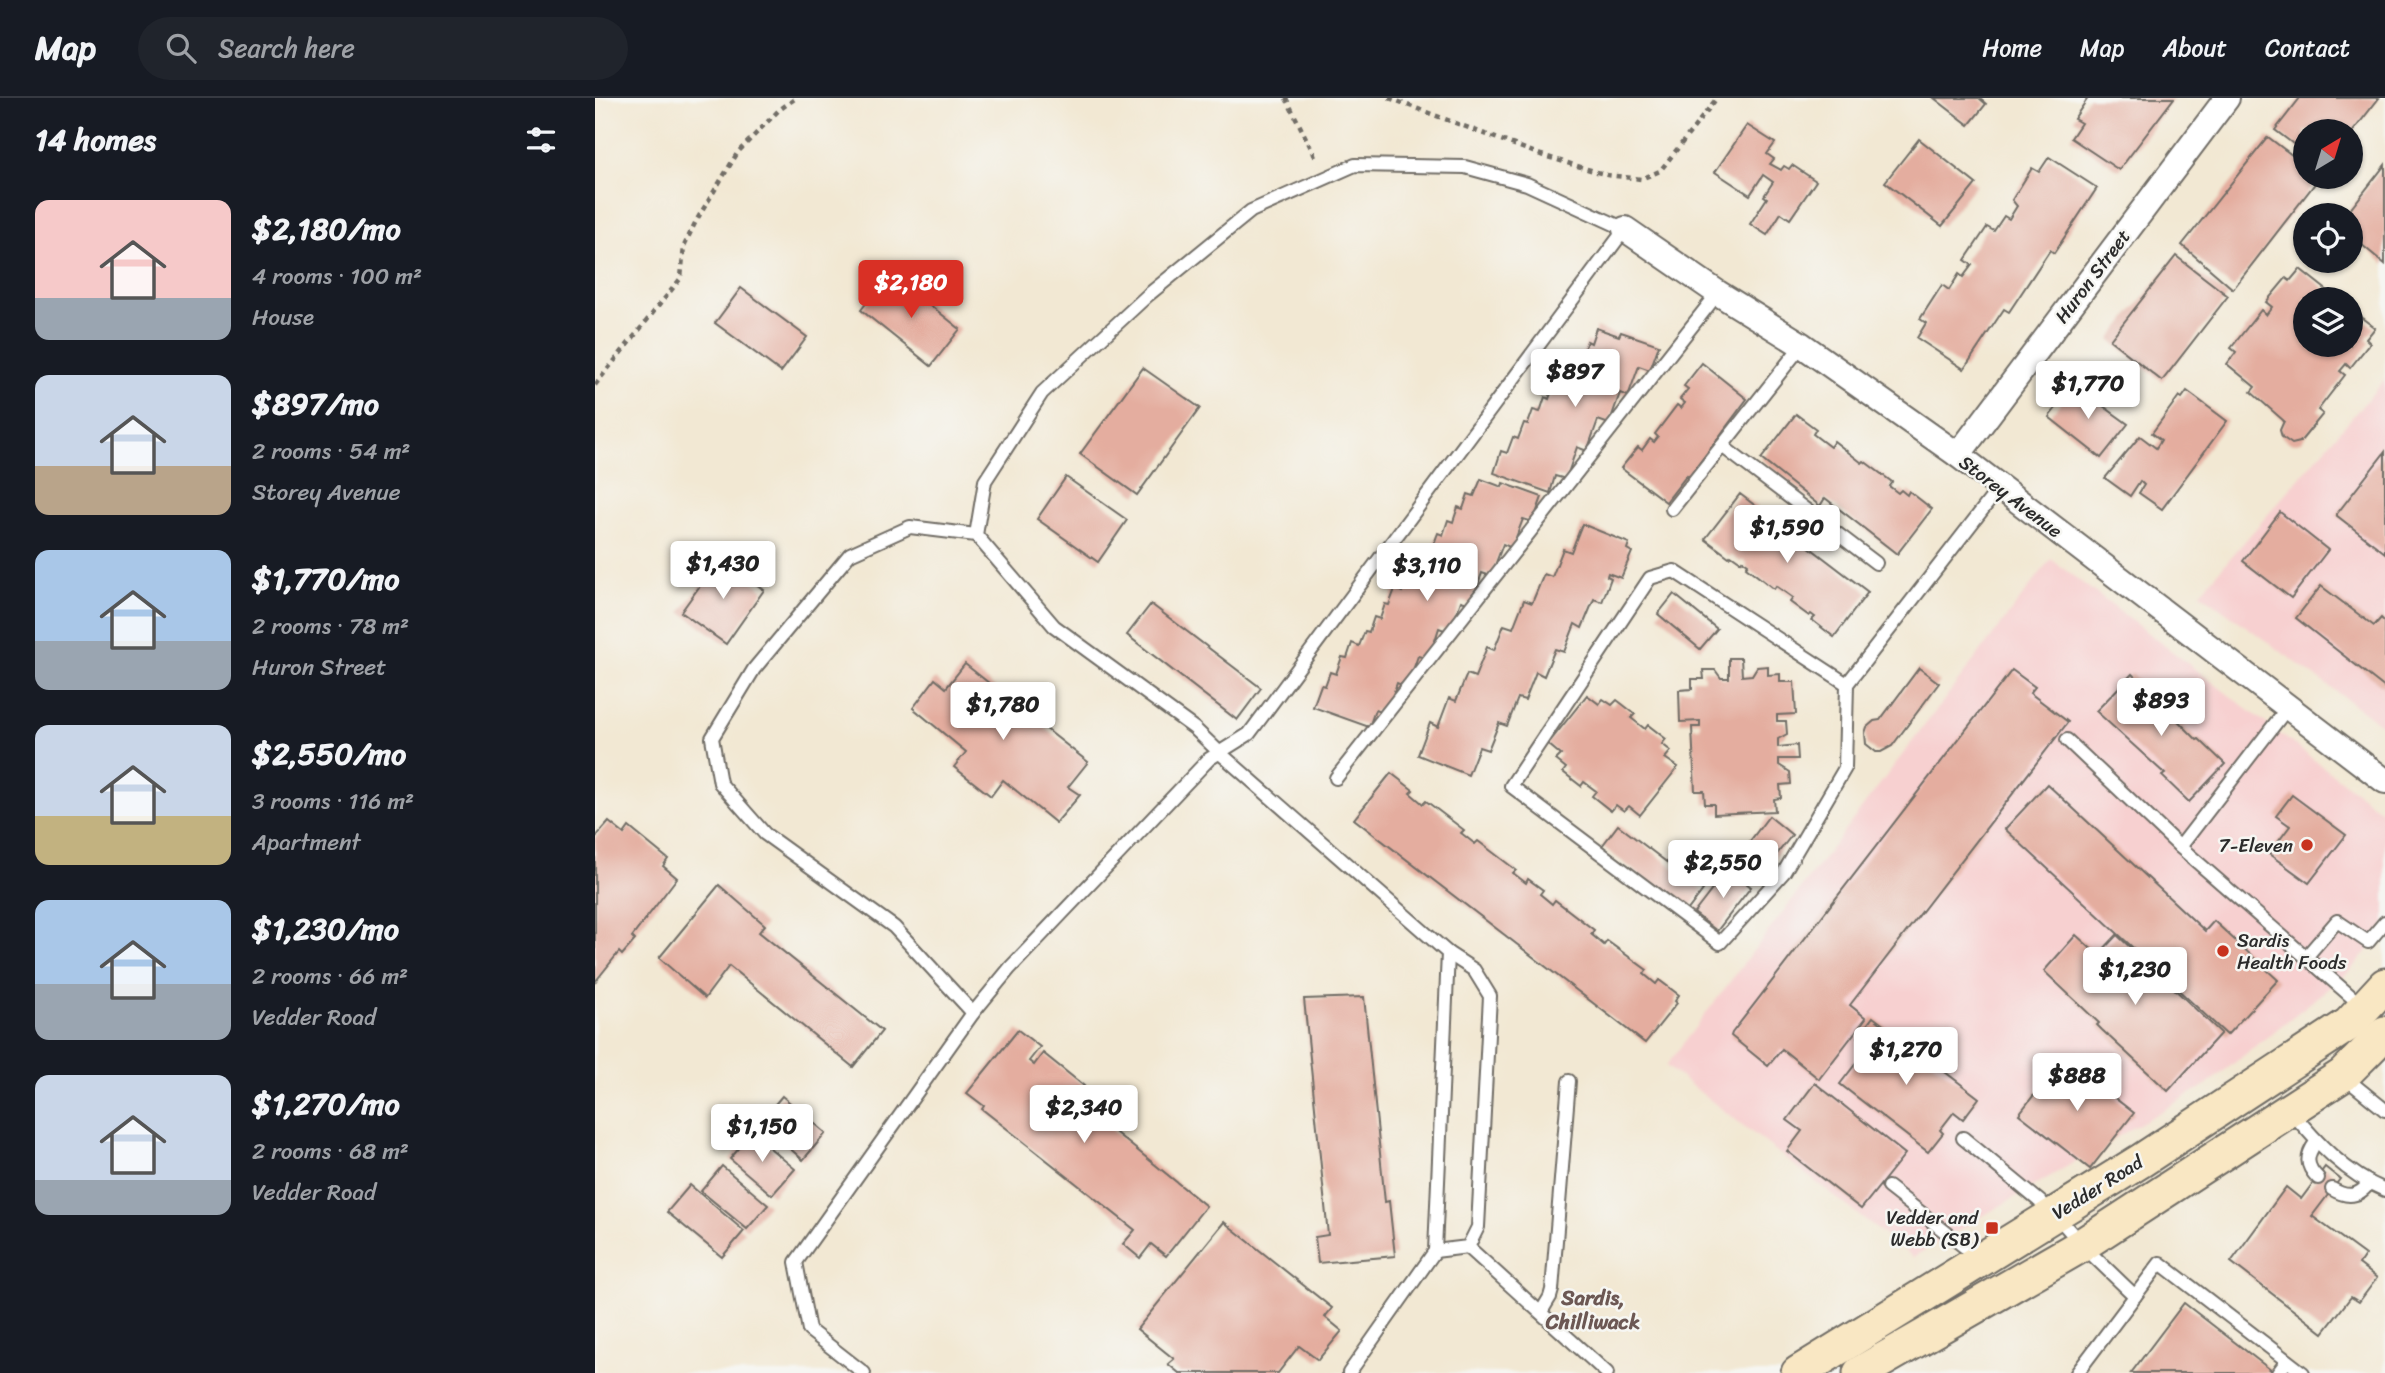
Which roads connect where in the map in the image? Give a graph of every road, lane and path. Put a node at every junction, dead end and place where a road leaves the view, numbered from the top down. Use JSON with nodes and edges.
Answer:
{"nodes":[{"id":1,"x":796,"y":98,"type":"edge"},
{"id":2,"x":1286,"y":98,"type":"edge"},
{"id":3,"x":1389,"y":98,"type":"edge"},
{"id":4,"x":1717,"y":98,"type":"edge"},
{"id":5,"x":2227,"y":98,"type":"edge"},
{"id":6,"x":1326,"y":178,"type":"junction"},
{"id":7,"x":1625,"y":229,"type":"junction"},
{"id":8,"x":1718,"y":293,"type":"junction"},
{"id":9,"x":1803,"y":345,"type":"junction"},
{"id":10,"x":595,"y":385,"type":"edge"},
{"id":11,"x":1722,"y":446,"type":"junction"},
{"id":12,"x":1958,"y":455,"type":"junction"},
{"id":13,"x":2000,"y":487,"type":"junction"},
{"id":14,"x":1672,"y":509,"type":"dead end"},
{"id":15,"x":976,"y":535,"type":"junction"},
{"id":16,"x":1876,"y":563,"type":"dead end"},
{"id":17,"x":1847,"y":684,"type":"junction"},
{"id":18,"x":2288,"y":707,"type":"junction"},
{"id":19,"x":2067,"y":740,"type":"dead end"},
{"id":20,"x":1220,"y":753,"type":"junction"},
{"id":21,"x":1336,"y":778,"type":"dead end"},
{"id":22,"x":2385,"y":781,"type":"edge"},
{"id":23,"x":2181,"y":847,"type":"junction"},
{"id":24,"x":2385,"y":922,"type":"edge"},
{"id":25,"x":1448,"y":953,"type":"junction"},
{"id":26,"x":2306,"y":957,"type":"junction"},
{"id":27,"x":2374,"y":996,"type":"edge"},
{"id":28,"x":973,"y":1013,"type":"junction"},
{"id":29,"x":2385,"y":1033,"type":"edge"},
{"id":30,"x":2343,"y":1075,"type":"junction"},
{"id":31,"x":1569,"y":1081,"type":"dead end"},
{"id":32,"x":2290,"y":1110,"type":"junction"},
{"id":33,"x":2385,"y":1110,"type":"edge"},
{"id":34,"x":1962,"y":1138,"type":"dead end"},
{"id":35,"x":2316,"y":1142,"type":"junction"},
{"id":36,"x":2318,"y":1178,"type":"dead end"},
{"id":37,"x":2369,"y":1184,"type":"junction"},
{"id":38,"x":1888,"y":1187,"type":"dead end"},
{"id":39,"x":2332,"y":1189,"type":"dead end"},
{"id":40,"x":2385,"y":1190,"type":"edge"},
{"id":41,"x":2055,"y":1214,"type":"junction"},
{"id":42,"x":2082,"y":1245,"type":"junction"},
{"id":43,"x":1468,"y":1247,"type":"junction"},
{"id":44,"x":1435,"y":1251,"type":"junction"},
{"id":45,"x":1980,"y":1259,"type":"junction"},
{"id":46,"x":2135,"y":1296,"type":"junction"},
{"id":47,"x":1541,"y":1312,"type":"junction"},
{"id":48,"x":2287,"y":1361,"type":"junction"},
{"id":49,"x":864,"y":1373,"type":"edge"},
{"id":50,"x":1349,"y":1373,"type":"edge"},
{"id":51,"x":1607,"y":1373,"type":"edge"},
{"id":52,"x":1798,"y":1373,"type":"edge"},
{"id":53,"x":1860,"y":1373,"type":"edge"},
{"id":54,"x":2077,"y":1373,"type":"edge"},
{"id":55,"x":2278,"y":1373,"type":"edge"},
{"id":56,"x":2303,"y":1373,"type":"edge"}],
"edges":[{"from":1,"to":10,"type":"path"},
{"from":2,"to":6,"type":"path"},
{"from":3,"to":4,"type":"path"},
{"from":5,"to":12,"type":"street","name":"Huron Street"},
{"from":6,"to":7,"type":"lane"},
{"from":6,"to":15,"type":"lane"},
{"from":7,"to":8,"type":"street","name":"Storey Avenue"},
{"from":7,"to":20,"type":"lane"},
{"from":8,"to":9,"type":"street","name":"Storey Avenue"},
{"from":8,"to":21,"type":"lane"},
{"from":9,"to":11,"type":"lane"},
{"from":9,"to":12,"type":"street","name":"Storey Avenue"},
{"from":11,"to":14,"type":"lane"},
{"from":11,"to":16,"type":"lane"},
{"from":12,"to":13,"type":"street","name":"Storey Avenue"},
{"from":13,"to":17,"type":"lane"},
{"from":13,"to":18,"type":"street","name":"Storey Avenue"},
{"from":15,"to":20,"type":"lane"},
{"from":15,"to":28,"type":"lane"},
{"from":17,"to":17,"type":"lane"},
{"from":18,"to":22,"type":"street","name":"Storey Avenue"},
{"from":18,"to":23,"type":"lane"},
{"from":19,"to":23,"type":"lane"},
{"from":20,"to":25,"type":"lane"},
{"from":20,"to":28,"type":"lane"},
{"from":23,"to":26,"type":"lane"},
{"from":24,"to":26,"type":"lane"},
{"from":25,"to":43,"type":"lane"},
{"from":25,"to":44,"type":"lane"},
{"from":26,"to":27,"type":"lane"},
{"from":27,"to":41,"type":"main road","name":"Vedder Road"},
{"from":28,"to":49,"type":"lane"},
{"from":29,"to":30,"type":"main road","name":"Vedder Road"},
{"from":30,"to":32,"type":"main road","name":"Vedder Road"},
{"from":30,"to":33,"type":"lane"},
{"from":31,"to":47,"type":"lane"},
{"from":32,"to":35,"type":"lane"},
{"from":32,"to":42,"type":"main road","name":"Vedder Road"},
{"from":34,"to":41,"type":"lane"},
{"from":35,"to":36,"type":"lane"},
{"from":35,"to":37,"type":"lane"},
{"from":37,"to":39,"type":"lane"},
{"from":37,"to":40,"type":"lane"},
{"from":38,"to":45,"type":"lane"},
{"from":41,"to":42,"type":"lane"},
{"from":41,"to":45,"type":"main road","name":"Vedder Road"},
{"from":42,"to":46,"type":"lane"},
{"from":42,"to":53,"type":"main road","name":"Vedder Road"},
{"from":43,"to":44,"type":"lane"},
{"from":43,"to":47,"type":"lane"},
{"from":44,"to":50,"type":"lane"},
{"from":45,"to":52,"type":"main road","name":"Vedder Road"},
{"from":46,"to":48,"type":"lane"},
{"from":46,"to":54,"type":"lane"},
{"from":47,"to":51,"type":"lane"},
{"from":48,"to":55,"type":"lane"},
{"from":48,"to":56,"type":"lane"}]}
